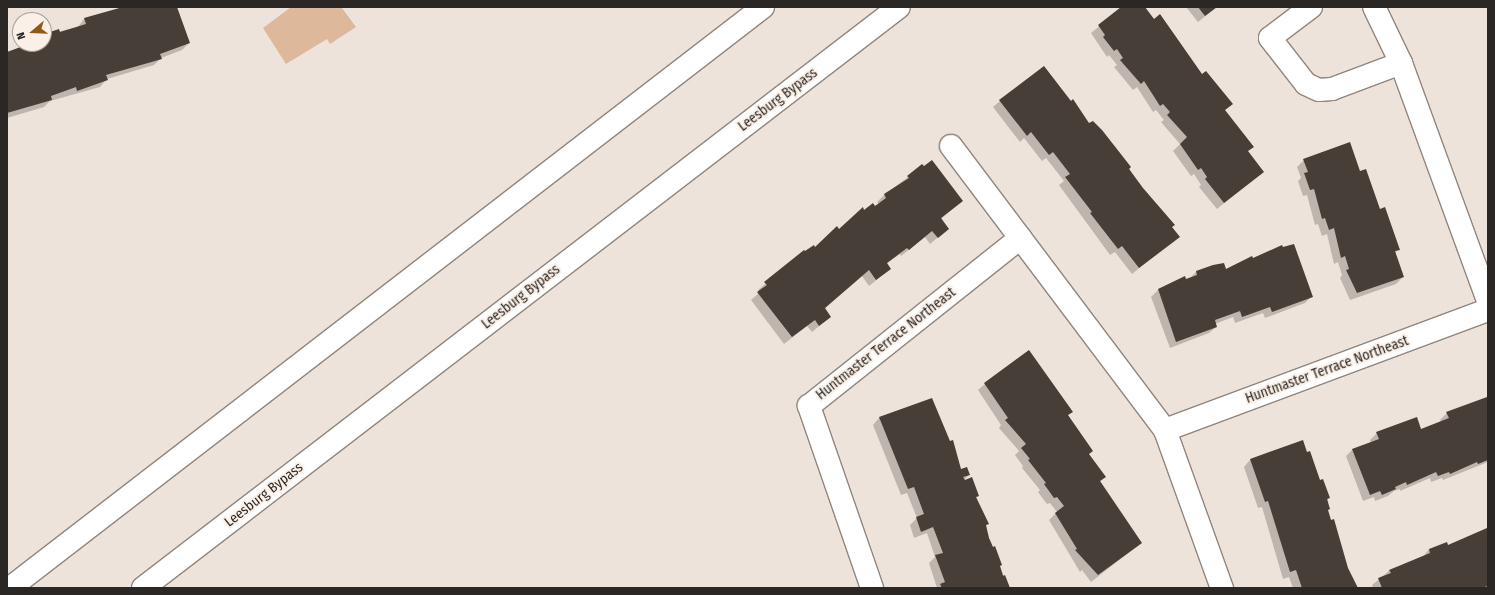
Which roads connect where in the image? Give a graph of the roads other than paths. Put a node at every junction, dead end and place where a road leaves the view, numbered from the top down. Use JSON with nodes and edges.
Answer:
{"nodes":[{"id":1,"x":763,"y":7,"type":"edge"},
{"id":2,"x":899,"y":7,"type":"edge"},
{"id":3,"x":1311,"y":7,"type":"edge"},
{"id":4,"x":1374,"y":7,"type":"edge"},
{"id":5,"x":1401,"y":63,"type":"junction"},
{"id":6,"x":951,"y":146,"type":"dead end"},
{"id":7,"x":1020,"y":238,"type":"junction"},
{"id":8,"x":1488,"y":301,"type":"edge"},
{"id":9,"x":1488,"y":310,"type":"edge"},
{"id":10,"x":1166,"y":430,"type":"junction"},
{"id":11,"x":10,"y":588,"type":"edge"},
{"id":12,"x":143,"y":588,"type":"edge"},
{"id":13,"x":872,"y":588,"type":"edge"},
{"id":14,"x":1222,"y":588,"type":"edge"}],
"edges":[{"from":1,"to":11,"type":"main road"},
{"from":2,"to":12,"type":"main road","name":"Leesburg Bypass"},
{"from":3,"to":5,"type":"main road"},
{"from":4,"to":5,"type":"main road"},
{"from":5,"to":8,"type":"main road"},
{"from":6,"to":7,"type":"main road"},
{"from":7,"to":10,"type":"main road"},
{"from":7,"to":13,"type":"main road","name":"Huntmaster Terrace Northeast"},
{"from":9,"to":10,"type":"main road","name":"Huntmaster Terrace Northeast"},
{"from":10,"to":14,"type":"main road"}]}
